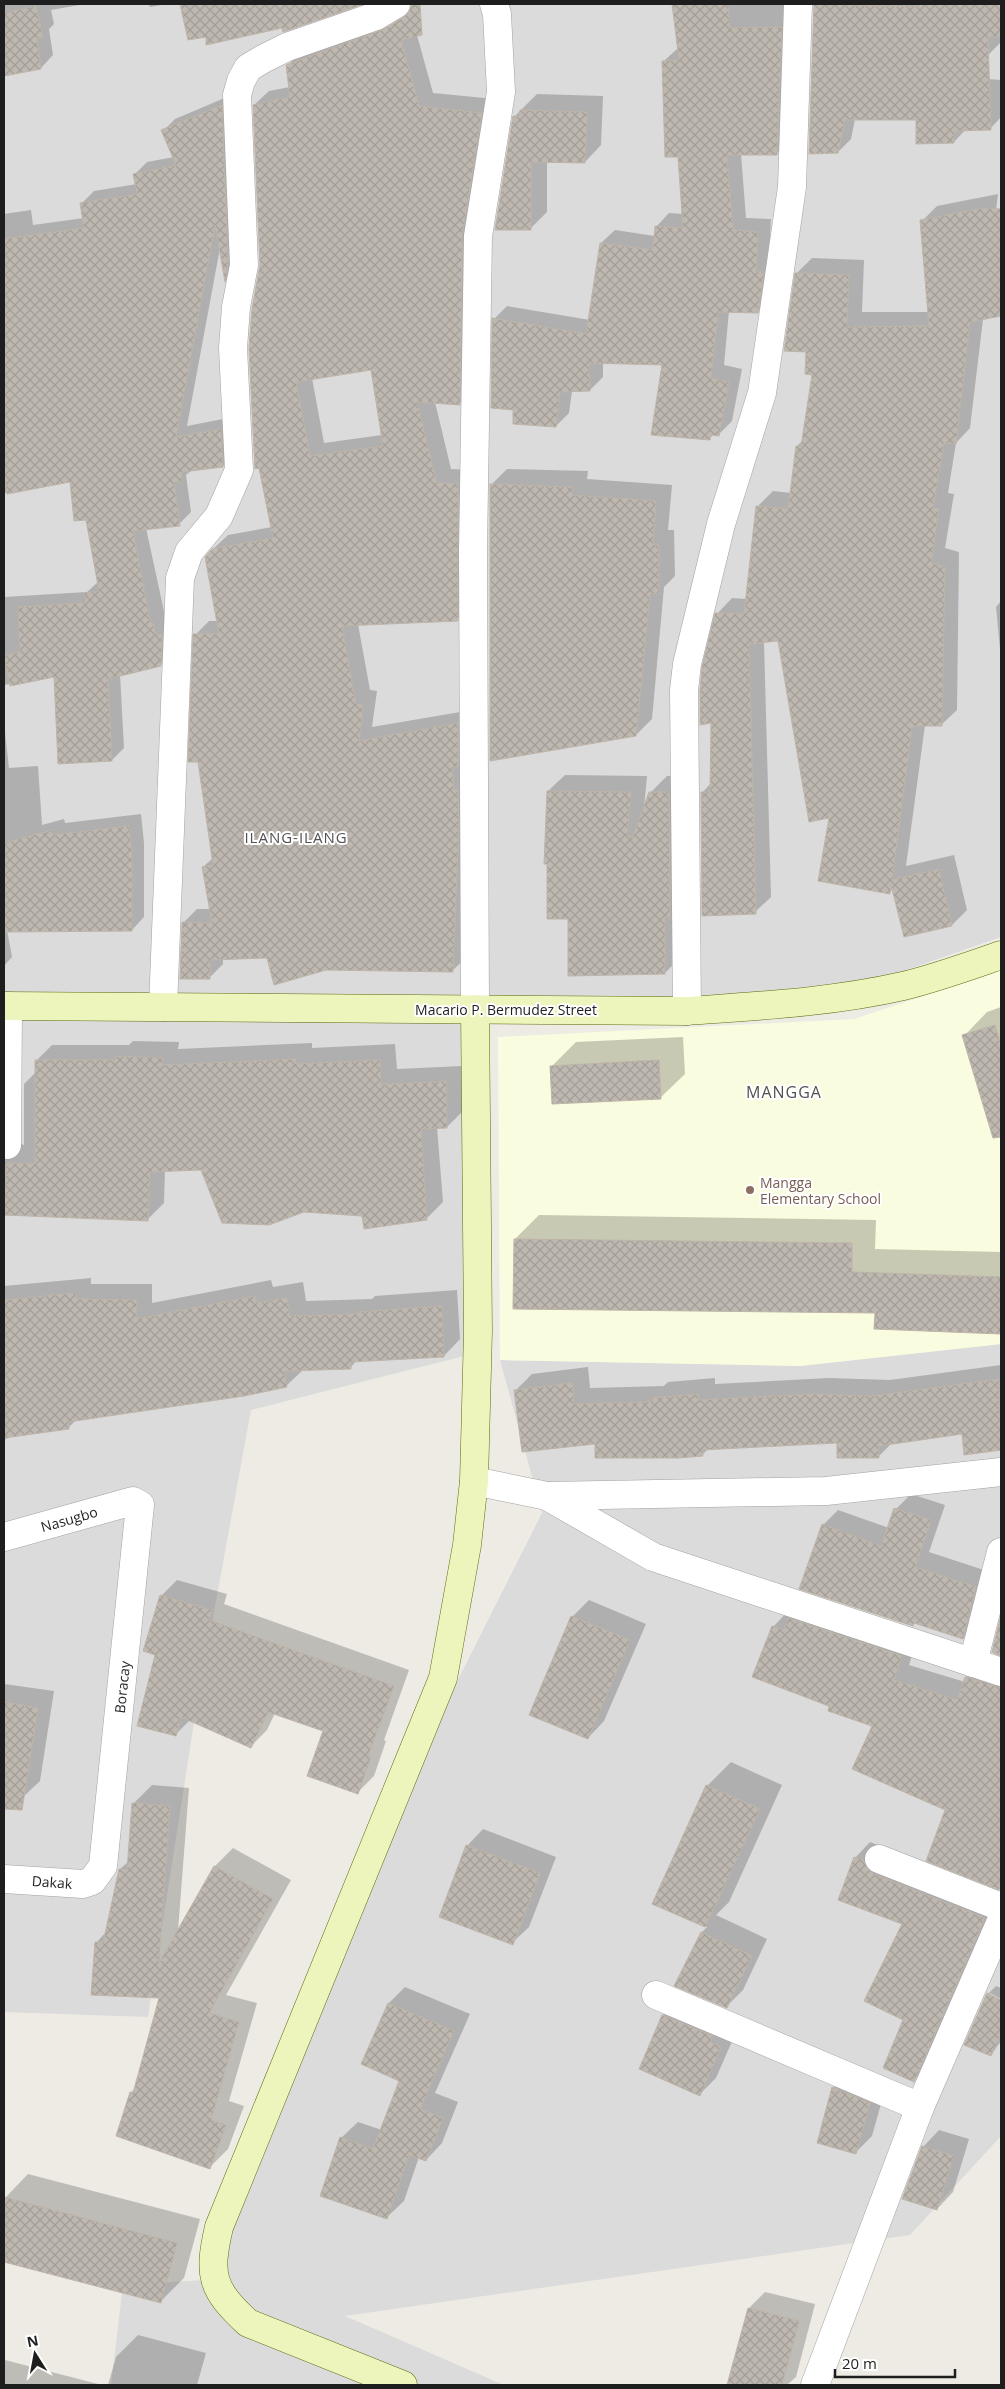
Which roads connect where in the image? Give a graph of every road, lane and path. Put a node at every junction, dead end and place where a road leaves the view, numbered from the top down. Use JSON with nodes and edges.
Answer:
{"nodes":[{"id":1,"x":396,"y":4,"type":"edge"},
{"id":2,"x":494,"y":4,"type":"edge"},
{"id":3,"x":798,"y":4,"type":"edge"},
{"id":4,"x":1001,"y":955,"type":"edge"},
{"id":5,"x":6,"y":1006,"type":"edge"},
{"id":6,"x":163,"y":1007,"type":"junction"},
{"id":7,"x":476,"y":1009,"type":"junction"},
{"id":8,"x":687,"y":1011,"type":"junction"},
{"id":9,"x":7,"y":1145,"type":"dead end"},
{"id":10,"x":1001,"y":1472,"type":"edge"},
{"id":11,"x":474,"y":1481,"type":"junction"},
{"id":12,"x":547,"y":1496,"type":"junction"},
{"id":13,"x":133,"y":1501,"type":"joint"},
{"id":14,"x":4,"y":1537,"type":"edge"},
{"id":15,"x":1001,"y":1552,"type":"edge"},
{"id":16,"x":973,"y":1664,"type":"junction"},
{"id":17,"x":1001,"y":1672,"type":"edge"},
{"id":18,"x":879,"y":1858,"type":"dead end"},
{"id":19,"x":98,"y":1876,"type":"joint"},
{"id":20,"x":4,"y":1879,"type":"edge"},
{"id":21,"x":1001,"y":1907,"type":"edge"},
{"id":22,"x":1001,"y":1921,"type":"edge"},
{"id":23,"x":656,"y":1995,"type":"dead end"},
{"id":24,"x":920,"y":2107,"type":"junction"},
{"id":25,"x":403,"y":2385,"type":"edge"},
{"id":26,"x":815,"y":2385,"type":"edge"}],
"edges":[{"from":1,"to":6,"type":"street"},
{"from":2,"to":7,"type":"street"},
{"from":3,"to":8,"type":"street"},
{"from":4,"to":8,"type":"street","name":"Macario P. Bermudez Street"},
{"from":5,"to":6,"type":"street","name":"Macario P. Bermudez Street"},
{"from":5,"to":9,"type":"street"},
{"from":6,"to":7,"type":"street","name":"Macario P. Bermudez Street"},
{"from":7,"to":8,"type":"street","name":"Macario P. Bermudez Street"},
{"from":7,"to":11,"type":"street"},
{"from":10,"to":12,"type":"street"},
{"from":11,"to":12,"type":"street"},
{"from":11,"to":25,"type":"street"},
{"from":12,"to":16,"type":"street"},
{"from":13,"to":14,"type":"street","name":"Nasugbo"},
{"from":13,"to":19,"type":"street","name":"Boracay"},
{"from":15,"to":16,"type":"street"},
{"from":16,"to":17,"type":"street"},
{"from":18,"to":21,"type":"street"},
{"from":19,"to":20,"type":"street","name":"Dakak"},
{"from":22,"to":24,"type":"street"},
{"from":23,"to":24,"type":"street"},
{"from":24,"to":26,"type":"street"}]}
